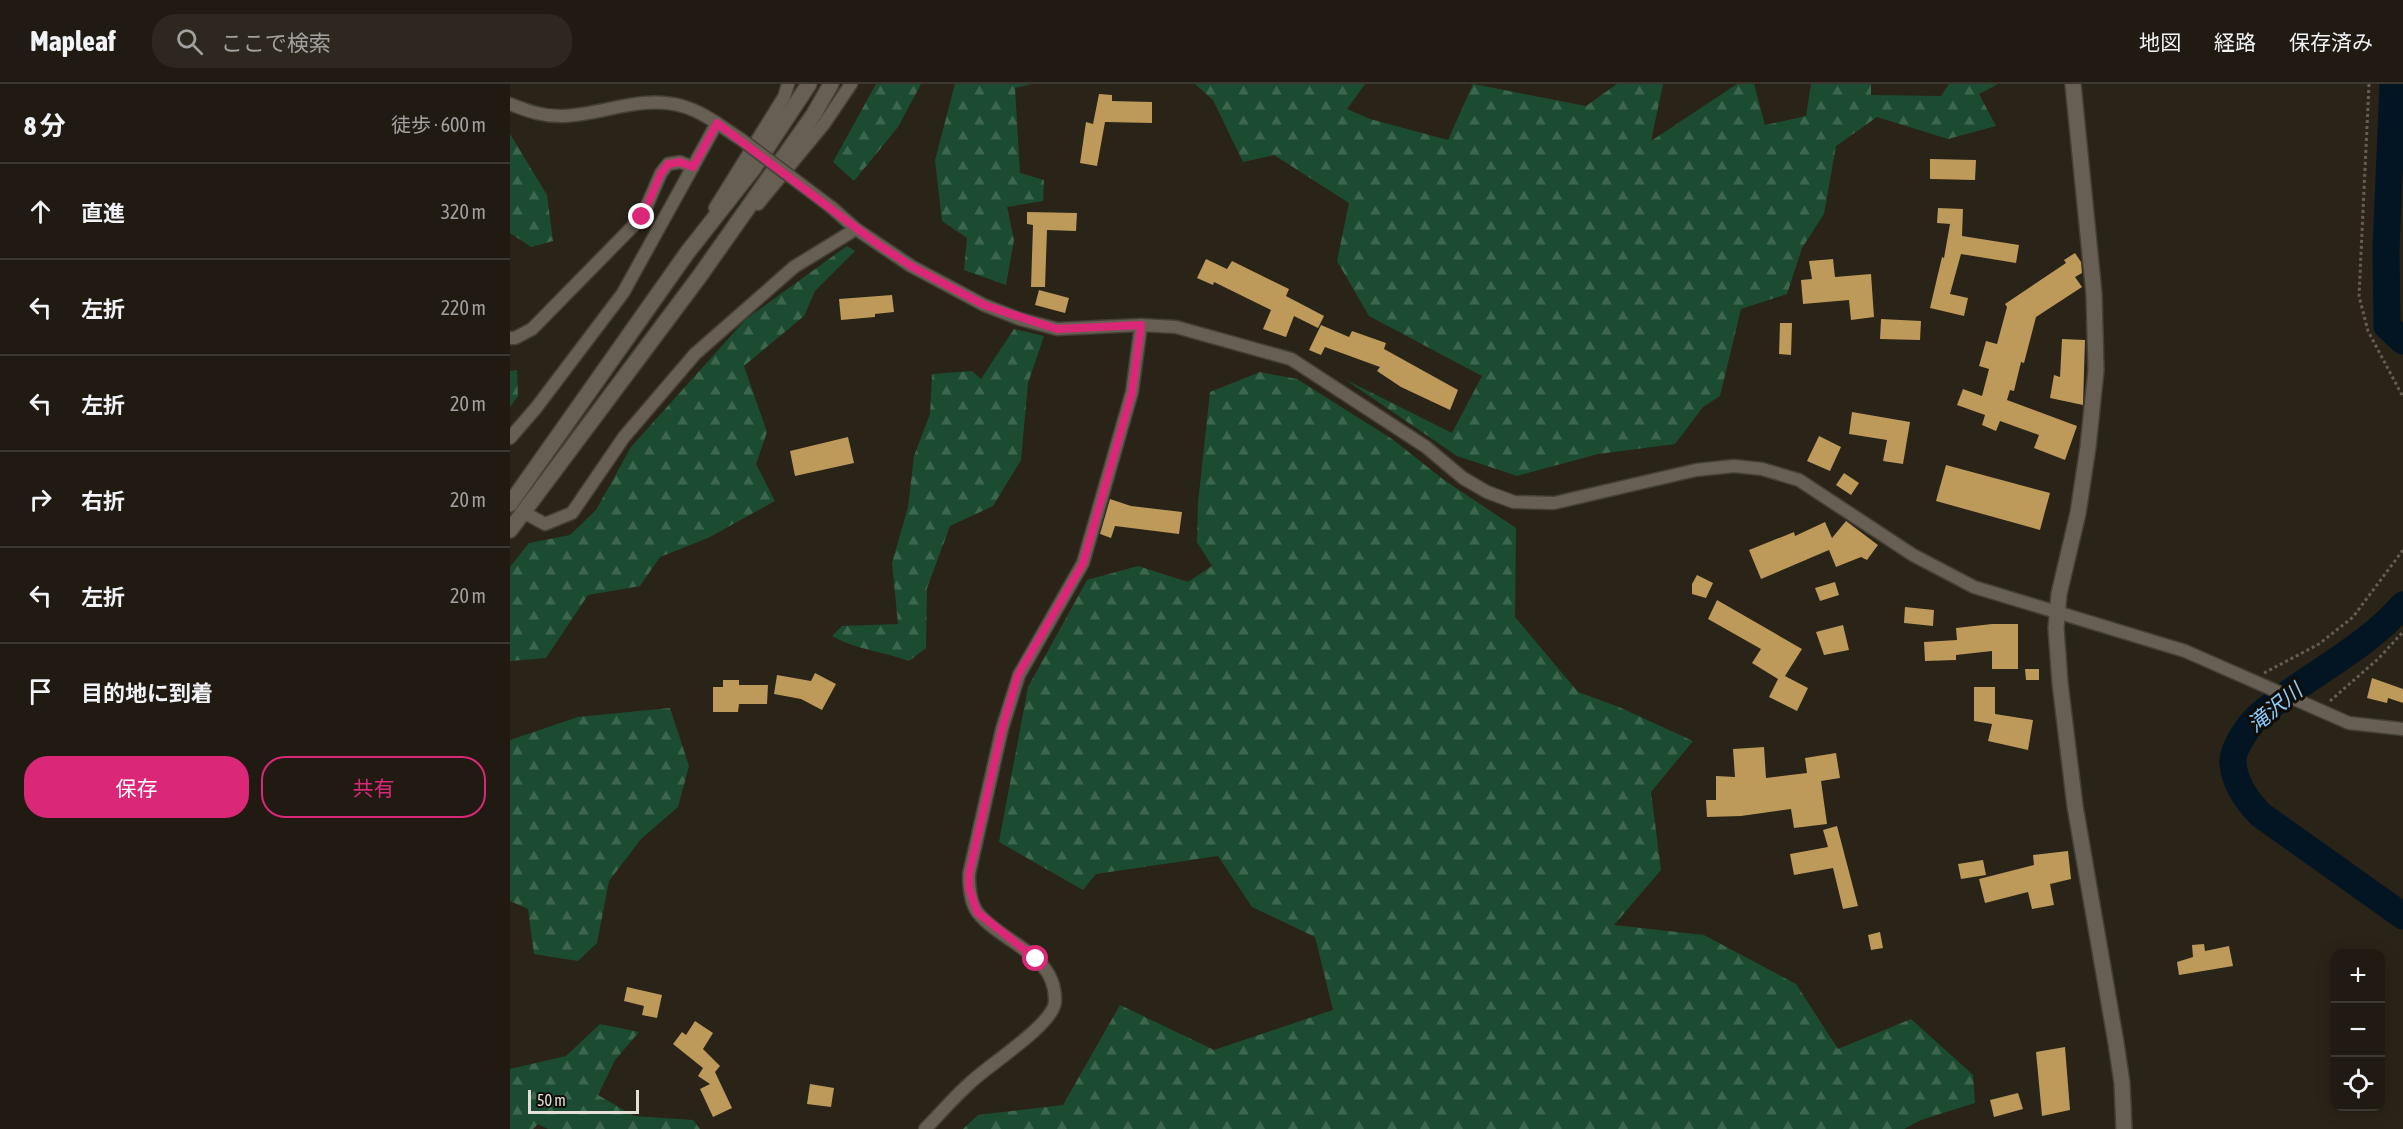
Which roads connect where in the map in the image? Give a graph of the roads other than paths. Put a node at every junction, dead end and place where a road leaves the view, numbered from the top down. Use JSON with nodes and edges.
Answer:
{"nodes":[{"id":1,"x":788,"y":84,"type":"edge"},
{"id":2,"x":809,"y":84,"type":"edge"},
{"id":3,"x":831,"y":84,"type":"edge"},
{"id":4,"x":851,"y":84,"type":"edge"},
{"id":5,"x":2073,"y":84,"type":"edge"},
{"id":6,"x":510,"y":104,"type":"edge"},
{"id":7,"x":717,"y":123,"type":"junction"},
{"id":8,"x":693,"y":167,"type":"junction"},
{"id":9,"x":856,"y":229,"type":"junction"},
{"id":10,"x":687,"y":253,"type":"junction"},
{"id":11,"x":699,"y":276,"type":"junction"},
{"id":12,"x":1141,"y":325,"type":"junction"},
{"id":13,"x":510,"y":338,"type":"edge"},
{"id":14,"x":510,"y":438,"type":"edge"},
{"id":15,"x":514,"y":504,"type":"edge"},
{"id":16,"x":510,"y":530,"type":"edge"},
{"id":17,"x":2057,"y":613,"type":"junction"},
{"id":18,"x":2403,"y":729,"type":"edge"},
{"id":19,"x":926,"y":1129,"type":"edge"},
{"id":20,"x":2124,"y":1129,"type":"edge"}],
"edges":[{"from":1,"to":10,"type":"street"},
{"from":2,"to":10,"type":"street"},
{"from":3,"to":11,"type":"street"},
{"from":4,"to":11,"type":"street"},
{"from":5,"to":17,"type":"street"},
{"from":6,"to":7,"type":"street"},
{"from":7,"to":8,"type":"street"},
{"from":7,"to":9,"type":"street","bridge":true},
{"from":8,"to":13,"type":"street"},
{"from":8,"to":14,"type":"street"},
{"from":9,"to":12,"type":"street"},
{"from":9,"to":15,"type":"street"},
{"from":10,"to":15,"type":"street"},
{"from":11,"to":15,"type":"street"},
{"from":12,"to":17,"type":"street"},
{"from":12,"to":19,"type":"street"},
{"from":15,"to":16,"type":"street"},
{"from":17,"to":18,"type":"street"},
{"from":17,"to":20,"type":"street"}]}
